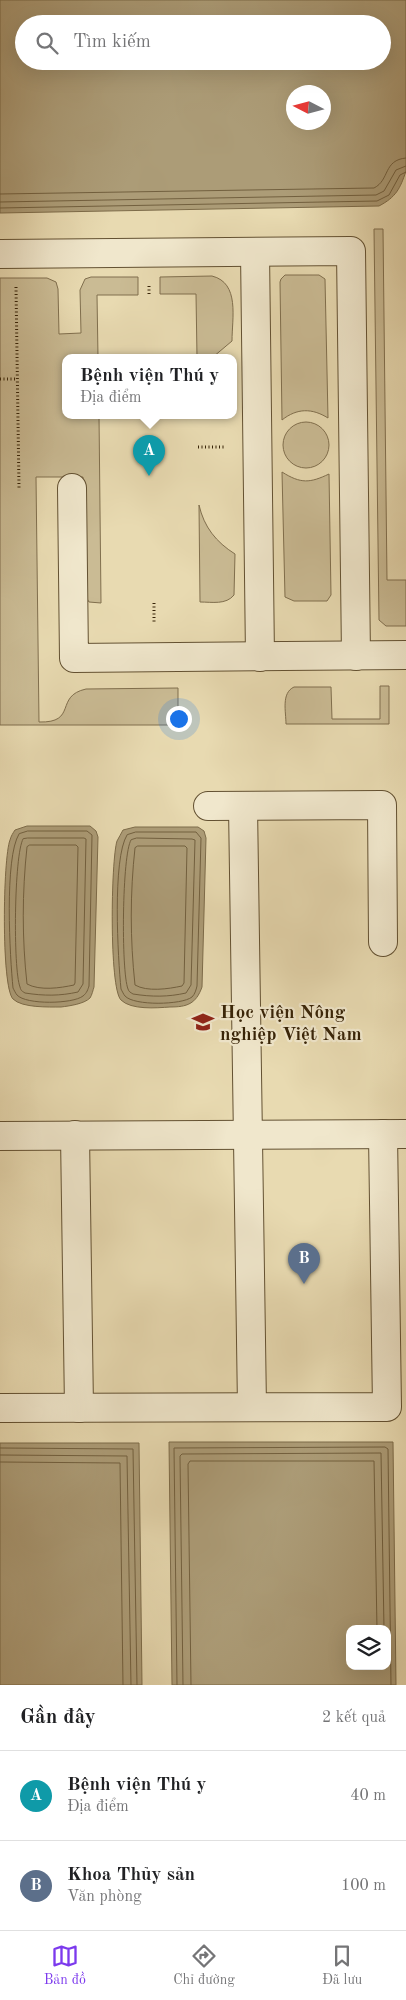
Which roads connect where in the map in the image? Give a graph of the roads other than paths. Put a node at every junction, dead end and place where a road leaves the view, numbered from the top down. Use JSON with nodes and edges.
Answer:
{"nodes":[{"id":1,"x":255,"y":252,"type":"junction"},
{"id":2,"x":8,"y":254,"type":"edge"},
{"id":3,"x":72,"y":488,"type":"dead end"},
{"id":4,"x":356,"y":656,"type":"junction"},
{"id":5,"x":406,"y":656,"type":"edge"},
{"id":6,"x":260,"y":657,"type":"junction"},
{"id":7,"x":208,"y":806,"type":"dead end"},
{"id":8,"x":243,"y":806,"type":"junction"},
{"id":9,"x":384,"y":942,"type":"dead end"},
{"id":10,"x":395,"y":1134,"type":"edge"},
{"id":11,"x":75,"y":1135,"type":"junction"},
{"id":12,"x":248,"y":1135,"type":"junction"},
{"id":13,"x":0,"y":1136,"type":"edge"},
{"id":14,"x":252,"y":1407,"type":"junction"},
{"id":15,"x":0,"y":1408,"type":"edge"},
{"id":16,"x":79,"y":1408,"type":"junction"}],
"edges":[{"from":1,"to":2,"type":"lane"},
{"from":1,"to":4,"type":"lane"},
{"from":1,"to":6,"type":"lane"},
{"from":3,"to":6,"type":"lane"},
{"from":4,"to":5,"type":"lane"},
{"from":4,"to":6,"type":"lane"},
{"from":7,"to":8,"type":"lane"},
{"from":8,"to":9,"type":"lane"},
{"from":8,"to":12,"type":"lane"},
{"from":10,"to":12,"type":"lane"},
{"from":10,"to":14,"type":"lane"},
{"from":11,"to":12,"type":"lane"},
{"from":11,"to":13,"type":"lane"},
{"from":11,"to":16,"type":"lane"},
{"from":12,"to":14,"type":"lane"},
{"from":14,"to":16,"type":"lane"},
{"from":15,"to":16,"type":"lane"}]}
